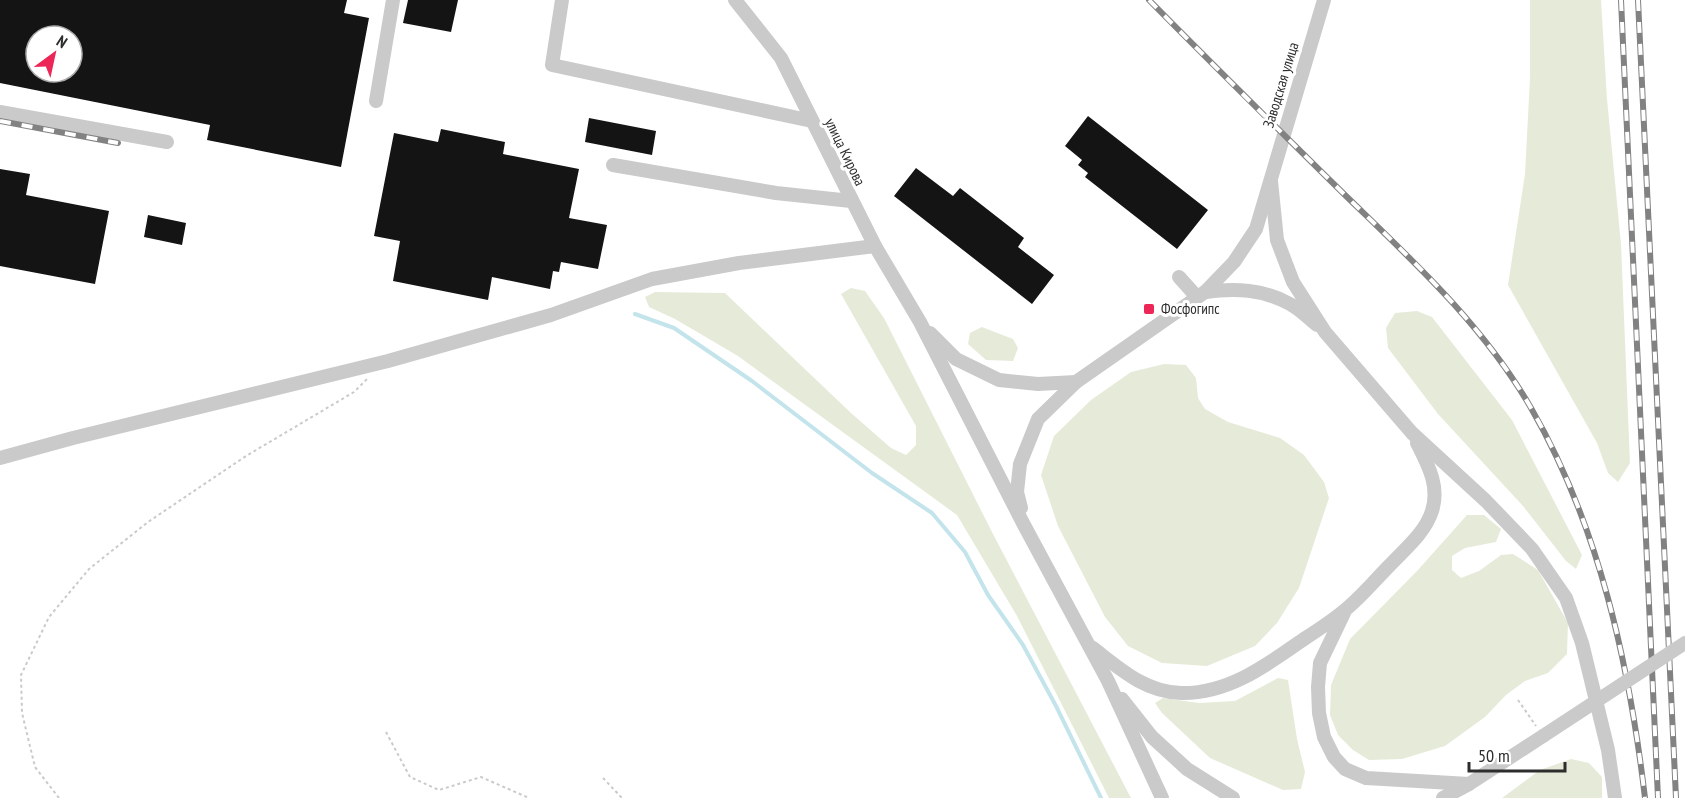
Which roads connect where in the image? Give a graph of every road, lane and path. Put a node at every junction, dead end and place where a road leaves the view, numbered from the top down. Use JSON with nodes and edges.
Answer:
{"nodes":[{"id":1,"x":393,"y":0,"type":"edge"},
{"id":2,"x":562,"y":0,"type":"edge"},
{"id":3,"x":735,"y":0,"type":"edge"},
{"id":4,"x":1324,"y":0,"type":"edge"},
{"id":5,"x":376,"y":101,"type":"dead end"},
{"id":6,"x":0,"y":112,"type":"edge"},
{"id":7,"x":812,"y":122,"type":"junction"},
{"id":8,"x":167,"y":142,"type":"dead end"},
{"id":9,"x":613,"y":165,"type":"dead end"},
{"id":10,"x":1271,"y":181,"type":"junction"},
{"id":11,"x":851,"y":201,"type":"junction"},
{"id":12,"x":875,"y":246,"type":"junction"},
{"id":13,"x":1179,"y":277,"type":"dead end"},
{"id":14,"x":1201,"y":295,"type":"junction"},
{"id":15,"x":920,"y":322,"type":"junction"},
{"id":16,"x":1325,"y":332,"type":"junction"},
{"id":17,"x":1076,"y":382,"type":"junction"},
{"id":18,"x":354,"y":392,"type":"dead end"},
{"id":19,"x":1412,"y":433,"type":"junction"},
{"id":20,"x":0,"y":458,"type":"edge"},
{"id":21,"x":1024,"y":525,"type":"junction"},
{"id":22,"x":1346,"y":610,"type":"junction"},
{"id":23,"x":1087,"y":643,"type":"junction"},
{"id":24,"x":1685,"y":643,"type":"edge"},
{"id":25,"x":1108,"y":681,"type":"junction"},
{"id":26,"x":1518,"y":700,"type":"dead end"},
{"id":27,"x":386,"y":732,"type":"dead end"},
{"id":28,"x":1543,"y":736,"type":"junction"},
{"id":29,"x":603,"y":778,"type":"dead end"},
{"id":30,"x":1469,"y":784,"type":"junction"},
{"id":31,"x":59,"y":798,"type":"edge"},
{"id":32,"x":529,"y":798,"type":"edge"},
{"id":33,"x":622,"y":798,"type":"edge"},
{"id":34,"x":1162,"y":798,"type":"edge"},
{"id":35,"x":1233,"y":798,"type":"edge"},
{"id":36,"x":1443,"y":798,"type":"edge"},
{"id":37,"x":1455,"y":798,"type":"edge"},
{"id":38,"x":1615,"y":798,"type":"edge"}],
"edges":[{"from":1,"to":5,"type":"street"},
{"from":2,"to":7,"type":"street"},
{"from":3,"to":7,"type":"street","name":"улица Кирова"},
{"from":4,"to":10,"type":"street","name":"Заводская улица"},
{"from":6,"to":8,"type":"street"},
{"from":7,"to":11,"type":"street","name":"улица Кирова"},
{"from":9,"to":11,"type":"street"},
{"from":10,"to":14,"type":"street","name":"Заводская улица"},
{"from":10,"to":16,"type":"street"},
{"from":11,"to":12,"type":"street","name":"улица Кирова"},
{"from":12,"to":15,"type":"street","name":"улица Кирова"},
{"from":12,"to":20,"type":"street"},
{"from":13,"to":14,"type":"street"},
{"from":14,"to":16,"type":"street"},
{"from":14,"to":17,"type":"street","name":"Заводская улица"},
{"from":15,"to":17,"type":"street"},
{"from":15,"to":21,"type":"street"},
{"from":16,"to":19,"type":"street"},
{"from":17,"to":21,"type":"street","name":"Заводская улица"},
{"from":18,"to":31,"type":"path"},
{"from":19,"to":22,"type":"street"},
{"from":19,"to":38,"type":"street"},
{"from":21,"to":23,"type":"street"},
{"from":22,"to":23,"type":"street"},
{"from":22,"to":30,"type":"street"},
{"from":23,"to":25,"type":"street"},
{"from":24,"to":28,"type":"street","bridge":true},
{"from":25,"to":34,"type":"street"},
{"from":25,"to":35,"type":"street"},
{"from":26,"to":28,"type":"path"},
{"from":27,"to":32,"type":"path"},
{"from":28,"to":30,"type":"street"},
{"from":29,"to":33,"type":"path"},
{"from":30,"to":36,"type":"street"},
{"from":30,"to":37,"type":"street"}]}
